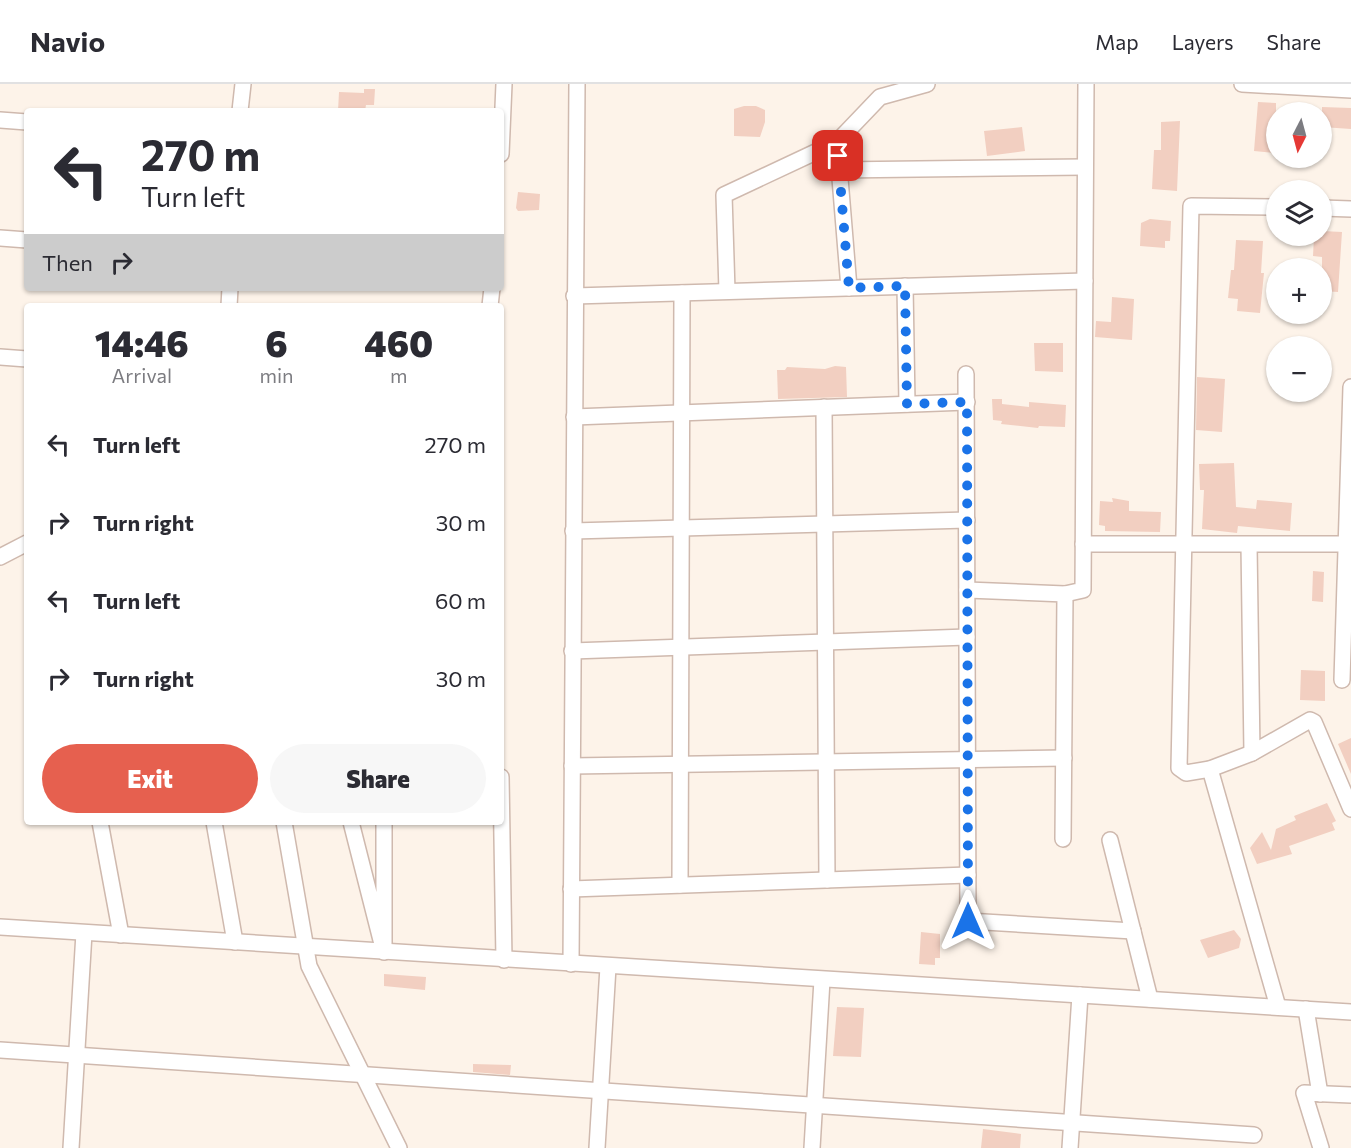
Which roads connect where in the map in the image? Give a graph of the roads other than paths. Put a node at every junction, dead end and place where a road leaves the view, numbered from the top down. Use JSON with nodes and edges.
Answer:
{"nodes":[{"id":1,"x":243,"y":84,"type":"edge"},
{"id":2,"x":504,"y":84,"type":"edge"},
{"id":3,"x":577,"y":84,"type":"edge"},
{"id":4,"x":927,"y":84,"type":"edge"},
{"id":5,"x":1086,"y":84,"type":"edge"},
{"id":6,"x":1242,"y":84,"type":"edge"},
{"id":7,"x":1351,"y":90,"type":"edge"},
{"id":8,"x":240,"y":108,"type":"edge"},
{"id":9,"x":503,"y":108,"type":"edge"},
{"id":10,"x":0,"y":120,"type":"edge"},
{"id":11,"x":24,"y":122,"type":"edge"},
{"id":12,"x":837,"y":142,"type":"junction"},
{"id":13,"x":1085,"y":166,"type":"junction"},
{"id":14,"x":839,"y":170,"type":"junction"},
{"id":15,"x":1266,"y":207,"type":"edge"},
{"id":16,"x":1332,"y":208,"type":"edge"},
{"id":17,"x":1351,"y":209,"type":"edge"},
{"id":18,"x":0,"y":238,"type":"edge"},
{"id":19,"x":24,"y":240,"type":"edge"},
{"id":20,"x":1085,"y":281,"type":"junction"},
{"id":21,"x":905,"y":286,"type":"junction"},
{"id":22,"x":849,"y":288,"type":"junction"},
{"id":23,"x":727,"y":291,"type":"junction"},
{"id":24,"x":682,"y":292,"type":"junction"},
{"id":25,"x":574,"y":296,"type":"junction"},
{"id":26,"x":0,"y":357,"type":"edge"},
{"id":27,"x":24,"y":359,"type":"edge"},
{"id":28,"x":966,"y":374,"type":"dead end"},
{"id":29,"x":1351,"y":387,"type":"edge"},
{"id":30,"x":967,"y":402,"type":"junction"},
{"id":31,"x":907,"y":404,"type":"junction"},
{"id":32,"x":824,"y":407,"type":"junction"},
{"id":33,"x":682,"y":413,"type":"junction"},
{"id":34,"x":574,"y":417,"type":"junction"},
{"id":35,"x":1350,"y":443,"type":"edge"},
{"id":36,"x":967,"y":520,"type":"junction"},
{"id":37,"x":825,"y":524,"type":"junction"},
{"id":38,"x":682,"y":528,"type":"junction"},
{"id":39,"x":573,"y":531,"type":"junction"},
{"id":40,"x":1083,"y":544,"type":"junction"},
{"id":41,"x":1183,"y":544,"type":"junction"},
{"id":42,"x":1346,"y":544,"type":"junction"},
{"id":43,"x":24,"y":545,"type":"edge"},
{"id":44,"x":1249,"y":545,"type":"junction"},
{"id":45,"x":0,"y":557,"type":"edge"},
{"id":46,"x":1348,"y":561,"type":"edge"},
{"id":47,"x":967,"y":590,"type":"junction"},
{"id":48,"x":1065,"y":594,"type":"junction"},
{"id":49,"x":967,"y":637,"type":"junction"},
{"id":50,"x":825,"y":642,"type":"junction"},
{"id":51,"x":681,"y":647,"type":"junction"},
{"id":52,"x":572,"y":651,"type":"junction"},
{"id":53,"x":1351,"y":675,"type":"edge"},
{"id":54,"x":1252,"y":753,"type":"junction"},
{"id":55,"x":1064,"y":758,"type":"junction"},
{"id":56,"x":968,"y":759,"type":"junction"},
{"id":57,"x":826,"y":762,"type":"junction"},
{"id":58,"x":681,"y":764,"type":"junction"},
{"id":59,"x":572,"y":766,"type":"junction"},
{"id":60,"x":1210,"y":769,"type":"junction"},
{"id":61,"x":1351,"y":809,"type":"edge"},
{"id":62,"x":101,"y":825,"type":"edge"},
{"id":63,"x":215,"y":825,"type":"edge"},
{"id":64,"x":285,"y":825,"type":"edge"},
{"id":65,"x":352,"y":825,"type":"edge"},
{"id":66,"x":384,"y":825,"type":"edge"},
{"id":67,"x":502,"y":825,"type":"edge"},
{"id":68,"x":1063,"y":839,"type":"dead end"},
{"id":69,"x":1110,"y":840,"type":"dead end"},
{"id":70,"x":968,"y":874,"type":"junction"},
{"id":71,"x":827,"y":879,"type":"junction"},
{"id":72,"x":680,"y":885,"type":"junction"},
{"id":73,"x":571,"y":889,"type":"junction"},
{"id":74,"x":0,"y":927,"type":"edge"},
{"id":75,"x":1133,"y":931,"type":"junction"},
{"id":76,"x":84,"y":933,"type":"junction"},
{"id":77,"x":121,"y":935,"type":"junction"},
{"id":78,"x":235,"y":942,"type":"junction"},
{"id":79,"x":306,"y":947,"type":"junction"},
{"id":80,"x":384,"y":952,"type":"junction"},
{"id":81,"x":504,"y":960,"type":"junction"},
{"id":82,"x":571,"y":964,"type":"junction"},
{"id":83,"x":608,"y":967,"type":"junction"},
{"id":84,"x":822,"y":980,"type":"junction"},
{"id":85,"x":1080,"y":995,"type":"junction"},
{"id":86,"x":1150,"y":999,"type":"junction"},
{"id":87,"x":1278,"y":1007,"type":"junction"},
{"id":88,"x":1306,"y":1009,"type":"junction"},
{"id":89,"x":1351,"y":1012,"type":"edge"},
{"id":90,"x":0,"y":1050,"type":"edge"},
{"id":91,"x":76,"y":1055,"type":"junction"},
{"id":92,"x":363,"y":1075,"type":"junction"},
{"id":93,"x":602,"y":1090,"type":"junction"},
{"id":94,"x":1320,"y":1094,"type":"junction"},
{"id":95,"x":1351,"y":1095,"type":"edge"},
{"id":96,"x":815,"y":1104,"type":"junction"},
{"id":97,"x":1071,"y":1120,"type":"junction"},
{"id":98,"x":1254,"y":1135,"type":"dead end"},
{"id":99,"x":71,"y":1148,"type":"edge"},
{"id":100,"x":399,"y":1148,"type":"edge"},
{"id":101,"x":597,"y":1148,"type":"edge"},
{"id":102,"x":812,"y":1148,"type":"edge"},
{"id":103,"x":1070,"y":1148,"type":"edge"},
{"id":104,"x":1321,"y":1148,"type":"edge"}],
"edges":[{"from":1,"to":8,"type":"street"},
{"from":2,"to":9,"type":"street"},
{"from":3,"to":25,"type":"street"},
{"from":4,"to":12,"type":"street"},
{"from":5,"to":13,"type":"street"},
{"from":6,"to":7,"type":"street"},
{"from":10,"to":11,"type":"street"},
{"from":12,"to":14,"type":"street"},
{"from":12,"to":23,"type":"street"},
{"from":13,"to":14,"type":"street"},
{"from":13,"to":20,"type":"street"},
{"from":14,"to":22,"type":"street"},
{"from":15,"to":41,"type":"street"},
{"from":16,"to":17,"type":"street"},
{"from":18,"to":19,"type":"street"},
{"from":20,"to":21,"type":"street"},
{"from":20,"to":40,"type":"street"},
{"from":21,"to":22,"type":"street"},
{"from":21,"to":31,"type":"street"},
{"from":22,"to":23,"type":"street"},
{"from":23,"to":24,"type":"street"},
{"from":24,"to":25,"type":"street"},
{"from":24,"to":33,"type":"street"},
{"from":25,"to":34,"type":"street"},
{"from":26,"to":27,"type":"street"},
{"from":28,"to":30,"type":"street"},
{"from":29,"to":35,"type":"street"},
{"from":30,"to":31,"type":"street"},
{"from":30,"to":36,"type":"street"},
{"from":31,"to":32,"type":"street"},
{"from":32,"to":33,"type":"street"},
{"from":32,"to":37,"type":"street"},
{"from":33,"to":34,"type":"street"},
{"from":33,"to":38,"type":"street"},
{"from":34,"to":39,"type":"street"},
{"from":35,"to":42,"type":"street"},
{"from":36,"to":37,"type":"street"},
{"from":36,"to":47,"type":"street"},
{"from":37,"to":38,"type":"street"},
{"from":37,"to":50,"type":"street"},
{"from":38,"to":39,"type":"street"},
{"from":38,"to":51,"type":"street"},
{"from":39,"to":52,"type":"street"},
{"from":40,"to":41,"type":"street"},
{"from":40,"to":48,"type":"street"},
{"from":41,"to":44,"type":"street"},
{"from":41,"to":60,"type":"street"},
{"from":42,"to":44,"type":"street"},
{"from":42,"to":46,"type":"street"},
{"from":43,"to":45,"type":"street"},
{"from":44,"to":54,"type":"street"},
{"from":46,"to":53,"type":"street"},
{"from":47,"to":48,"type":"street"},
{"from":47,"to":49,"type":"street"},
{"from":48,"to":55,"type":"street"},
{"from":49,"to":50,"type":"street"},
{"from":49,"to":56,"type":"street"},
{"from":50,"to":51,"type":"street"},
{"from":50,"to":57,"type":"street"},
{"from":51,"to":52,"type":"street"},
{"from":51,"to":58,"type":"street"},
{"from":52,"to":59,"type":"street"},
{"from":54,"to":60,"type":"street"},
{"from":54,"to":61,"type":"street"},
{"from":55,"to":56,"type":"street"},
{"from":55,"to":68,"type":"street"},
{"from":56,"to":57,"type":"street"},
{"from":56,"to":70,"type":"street"},
{"from":57,"to":58,"type":"street"},
{"from":57,"to":71,"type":"street"},
{"from":58,"to":59,"type":"street"},
{"from":58,"to":72,"type":"street"},
{"from":59,"to":73,"type":"street"},
{"from":60,"to":87,"type":"street"},
{"from":62,"to":77,"type":"street"},
{"from":63,"to":78,"type":"street"},
{"from":64,"to":79,"type":"street"},
{"from":65,"to":80,"type":"street"},
{"from":66,"to":80,"type":"street"},
{"from":67,"to":81,"type":"street"},
{"from":69,"to":75,"type":"street"},
{"from":70,"to":71,"type":"street"},
{"from":70,"to":75,"type":"street"},
{"from":71,"to":72,"type":"street"},
{"from":72,"to":73,"type":"street"},
{"from":73,"to":82,"type":"street"},
{"from":74,"to":76,"type":"street"},
{"from":75,"to":86,"type":"street"},
{"from":76,"to":77,"type":"street"},
{"from":76,"to":91,"type":"street"},
{"from":77,"to":78,"type":"street"},
{"from":78,"to":79,"type":"street"},
{"from":79,"to":80,"type":"street"},
{"from":79,"to":92,"type":"street"},
{"from":80,"to":81,"type":"street"},
{"from":81,"to":82,"type":"street"},
{"from":82,"to":83,"type":"street"},
{"from":83,"to":84,"type":"street"},
{"from":83,"to":93,"type":"street"},
{"from":84,"to":85,"type":"street"},
{"from":84,"to":96,"type":"street"},
{"from":85,"to":86,"type":"street"},
{"from":85,"to":97,"type":"street"},
{"from":86,"to":87,"type":"street"},
{"from":87,"to":88,"type":"street"},
{"from":88,"to":89,"type":"street"},
{"from":88,"to":94,"type":"street"},
{"from":90,"to":91,"type":"street"},
{"from":91,"to":92,"type":"street"},
{"from":91,"to":99,"type":"street"},
{"from":92,"to":93,"type":"street"},
{"from":92,"to":100,"type":"street"},
{"from":93,"to":96,"type":"street"},
{"from":93,"to":101,"type":"street"},
{"from":94,"to":95,"type":"street"},
{"from":94,"to":104,"type":"street"},
{"from":96,"to":97,"type":"street"},
{"from":96,"to":102,"type":"street"},
{"from":97,"to":98,"type":"street"},
{"from":97,"to":103,"type":"street"}]}
